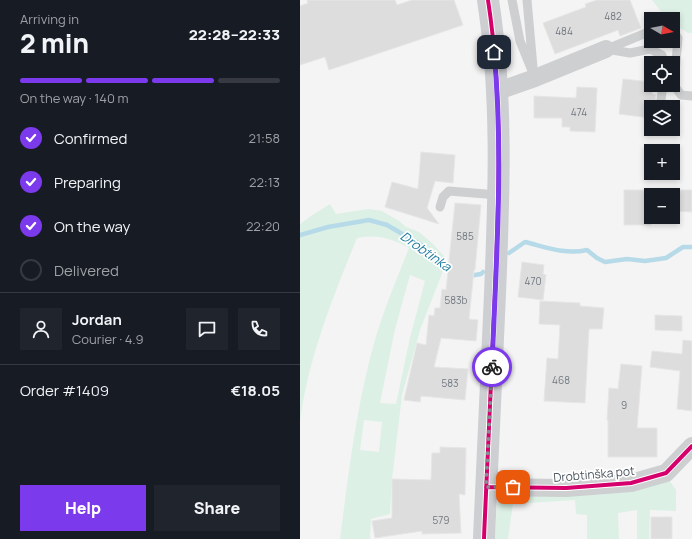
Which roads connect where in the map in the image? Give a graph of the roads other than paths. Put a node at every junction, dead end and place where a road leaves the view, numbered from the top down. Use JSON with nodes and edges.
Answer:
{"nodes":[{"id":1,"x":488,"y":0,"type":"edge"},
{"id":2,"x":512,"y":0,"type":"edge"},
{"id":3,"x":527,"y":0,"type":"edge"},
{"id":4,"x":644,"y":34,"type":"edge"},
{"id":5,"x":677,"y":48,"type":"edge"},
{"id":6,"x":606,"y":49,"type":"junction"},
{"id":7,"x":662,"y":56,"type":"edge"},
{"id":8,"x":535,"y":78,"type":"junction"},
{"id":9,"x":498,"y":91,"type":"junction"},
{"id":10,"x":692,"y":96,"type":"edge"},
{"id":11,"x":499,"y":195,"type":"junction"},
{"id":12,"x":440,"y":207,"type":"dead end"},
{"id":13,"x":692,"y":446,"type":"edge"},
{"id":14,"x":486,"y":487,"type":"junction"},
{"id":15,"x":484,"y":539,"type":"edge"}],
"edges":[{"from":1,"to":9,"type":"main road"},
{"from":2,"to":8,"type":"lane"},
{"from":3,"to":8,"type":"lane"},
{"from":4,"to":6,"type":"lane"},
{"from":5,"to":10,"type":"lane"},
{"from":6,"to":7,"type":"lane"},
{"from":6,"to":8,"type":"street"},
{"from":8,"to":9,"type":"street"},
{"from":9,"to":11,"type":"main road"},
{"from":11,"to":12,"type":"lane"},
{"from":11,"to":14,"type":"main road"},
{"from":13,"to":14,"type":"street","name":"Drobtinška pot"},
{"from":14,"to":15,"type":"main road"}]}
